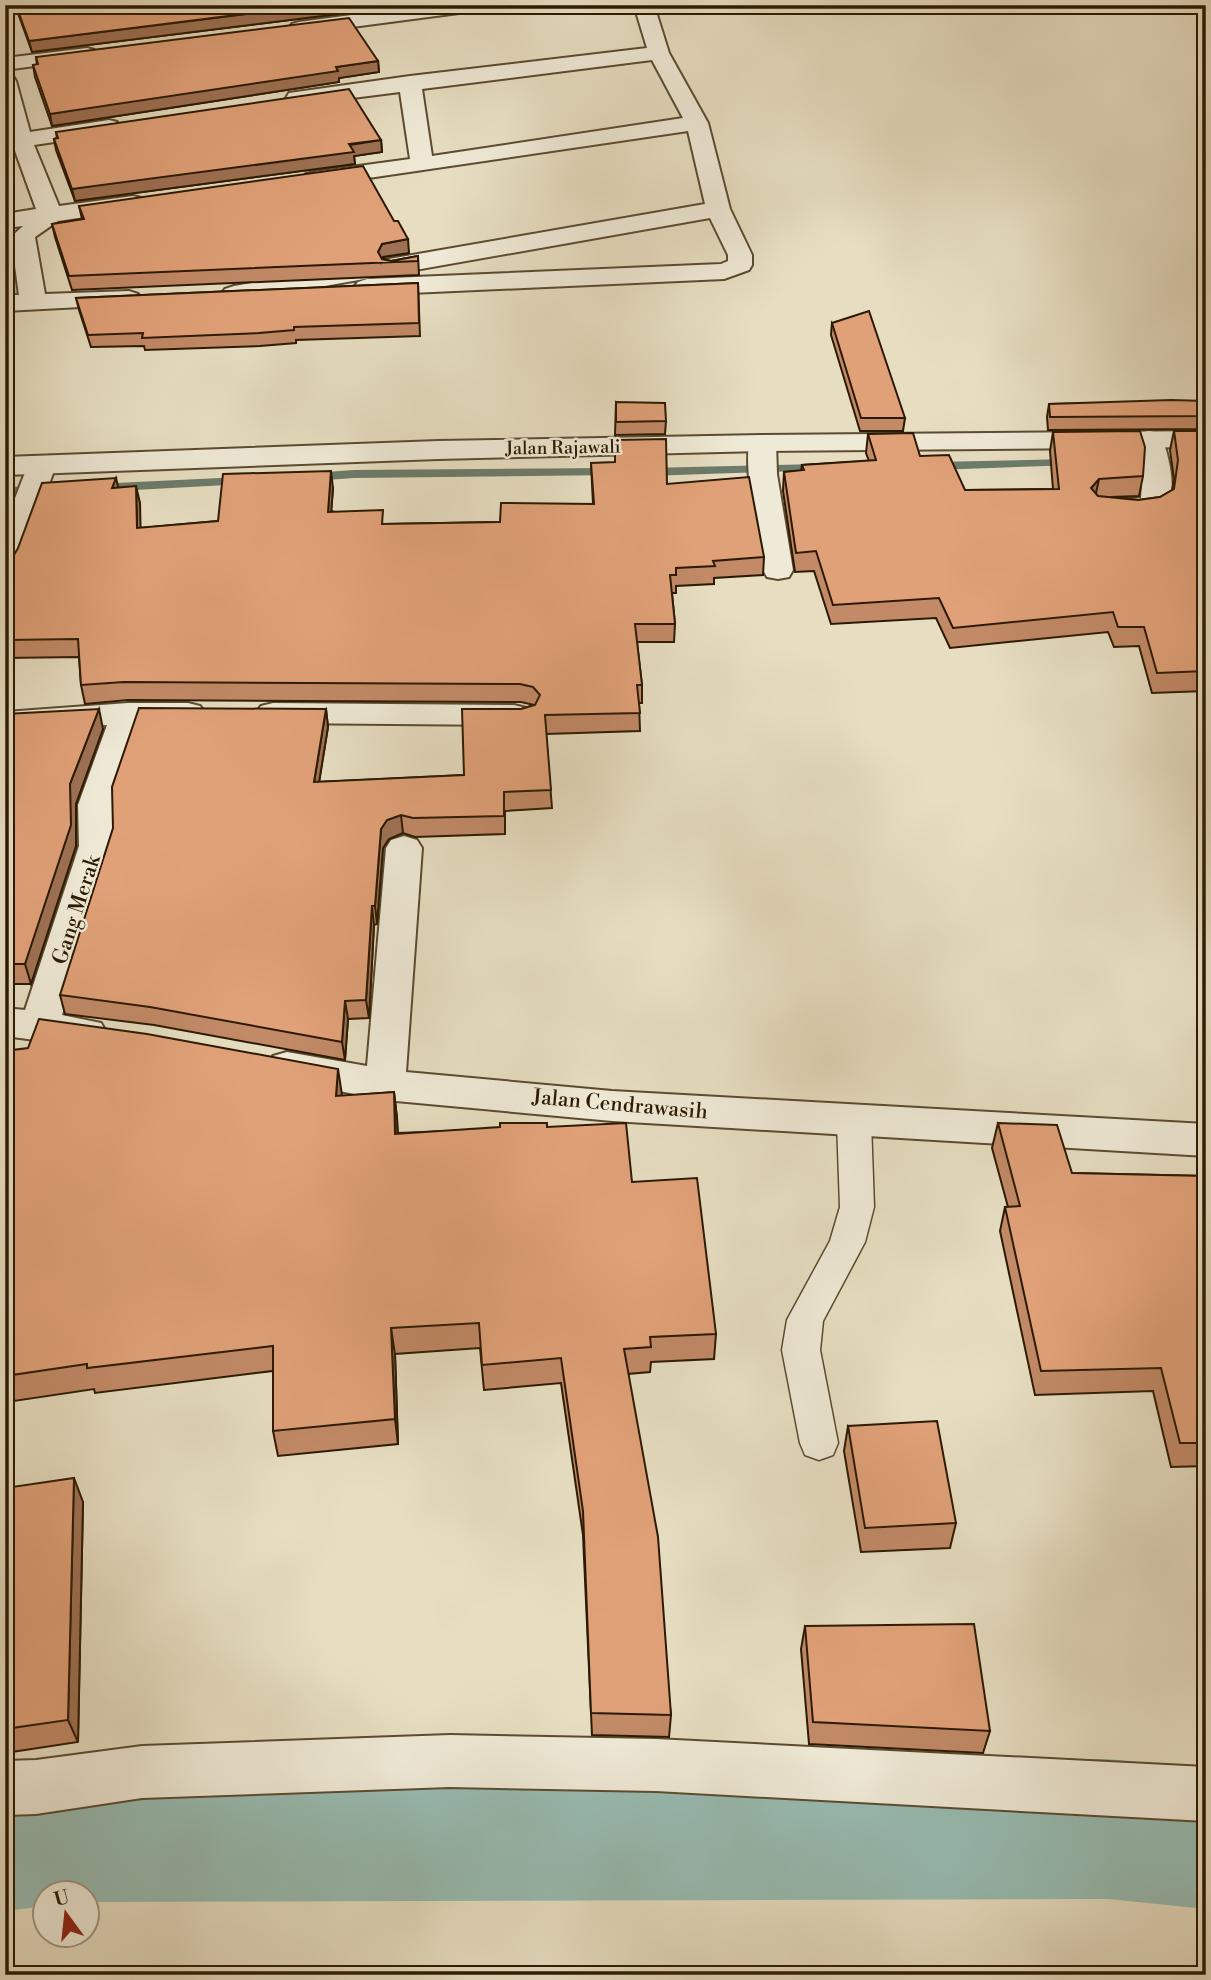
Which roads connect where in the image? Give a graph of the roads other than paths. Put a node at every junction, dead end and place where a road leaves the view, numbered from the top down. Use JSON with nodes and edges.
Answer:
{"nodes":[{"id":1,"x":474,"y":5,"type":"edge"},
{"id":2,"x":644,"y":5,"type":"edge"},
{"id":3,"x":376,"y":11,"type":"edge"},
{"id":4,"x":281,"y":30,"type":"edge"},
{"id":5,"x":102,"y":52,"type":"edge"},
{"id":6,"x":659,"y":53,"type":"junction"},
{"id":7,"x":5,"y":64,"type":"edge"},
{"id":8,"x":5,"y":81,"type":"edge"},
{"id":9,"x":411,"y":82,"type":"junction"},
{"id":10,"x":270,"y":102,"type":"edge"},
{"id":11,"x":131,"y":123,"type":"edge"},
{"id":12,"x":697,"y":123,"type":"junction"},
{"id":13,"x":21,"y":140,"type":"junction"},
{"id":14,"x":423,"y":164,"type":"junction"},
{"id":15,"x":285,"y":183,"type":"edge"},
{"id":16,"x":160,"y":200,"type":"edge"},
{"id":17,"x":718,"y":209,"type":"junction"},
{"id":18,"x":50,"y":215,"type":"junction"},
{"id":19,"x":11,"y":230,"type":"edge"},
{"id":20,"x":401,"y":275,"type":"junction"},
{"id":21,"x":207,"y":296,"type":"edge"},
{"id":22,"x":153,"y":298,"type":"edge"},
{"id":23,"x":33,"y":302,"type":"junction"},
{"id":24,"x":5,"y":303,"type":"edge"},
{"id":25,"x":1206,"y":439,"type":"edge"},
{"id":26,"x":1153,"y":452,"type":"junction"},
{"id":27,"x":762,"y":457,"type":"junction"},
{"id":28,"x":5,"y":466,"type":"edge"},
{"id":29,"x":37,"y":479,"type":"junction"},
{"id":30,"x":1105,"y":507,"type":"edge"},
{"id":31,"x":5,"y":565,"type":"edge"},
{"id":32,"x":778,"y":570,"type":"dead end"},
{"id":33,"x":128,"y":713,"type":"junction"},
{"id":34,"x":521,"y":715,"type":"edge"},
{"id":35,"x":5,"y":722,"type":"edge"},
{"id":36,"x":404,"y":848,"type":"dead end"},
{"id":37,"x":22,"y":1024,"type":"edge"},
{"id":38,"x":128,"y":1040,"type":"edge"},
{"id":39,"x":249,"y":1060,"type":"edge"},
{"id":40,"x":385,"y":1084,"type":"junction"},
{"id":41,"x":854,"y":1122,"type":"junction"},
{"id":42,"x":1206,"y":1140,"type":"edge"},
{"id":43,"x":819,"y":1443,"type":"dead end"},
{"id":44,"x":5,"y":1788,"type":"edge"},
{"id":45,"x":1206,"y":1794,"type":"edge"}],
"edges":[{"from":1,"to":3,"type":"street"},
{"from":2,"to":6,"type":"street"},
{"from":3,"to":4,"type":"street"},
{"from":5,"to":7,"type":"street"},
{"from":6,"to":9,"type":"street"},
{"from":6,"to":12,"type":"street"},
{"from":8,"to":13,"type":"street"},
{"from":9,"to":10,"type":"street"},
{"from":9,"to":14,"type":"street"},
{"from":11,"to":13,"type":"street"},
{"from":12,"to":14,"type":"street"},
{"from":12,"to":17,"type":"street"},
{"from":13,"to":18,"type":"street"},
{"from":14,"to":15,"type":"street"},
{"from":16,"to":18,"type":"street"},
{"from":17,"to":20,"type":"street"},
{"from":17,"to":20,"type":"street"},
{"from":18,"to":19,"type":"street"},
{"from":19,"to":23,"type":"street"},
{"from":20,"to":21,"type":"street"},
{"from":22,"to":23,"type":"street"},
{"from":23,"to":24,"type":"street"},
{"from":25,"to":26,"type":"street","name":"Jalan Rajawali"},
{"from":26,"to":27,"type":"street","name":"Jalan Rajawali"},
{"from":26,"to":30,"type":"street"},
{"from":27,"to":29,"type":"street","name":"Jalan Rajawali"},
{"from":27,"to":32,"type":"street"},
{"from":28,"to":29,"type":"street","name":"Jalan Rajawali"},
{"from":29,"to":31,"type":"street"},
{"from":33,"to":34,"type":"street"},
{"from":33,"to":35,"type":"street"},
{"from":33,"to":37,"type":"street","name":"Gang Merak"},
{"from":36,"to":40,"type":"street"},
{"from":37,"to":38,"type":"street"},
{"from":39,"to":40,"type":"street","name":"Jalan Cendrawasih"},
{"from":40,"to":41,"type":"street","name":"Jalan Cendrawasih"},
{"from":41,"to":42,"type":"street","name":"Jalan Cendrawasih"},
{"from":41,"to":43,"type":"lane"},
{"from":44,"to":45,"type":"street"}]}
